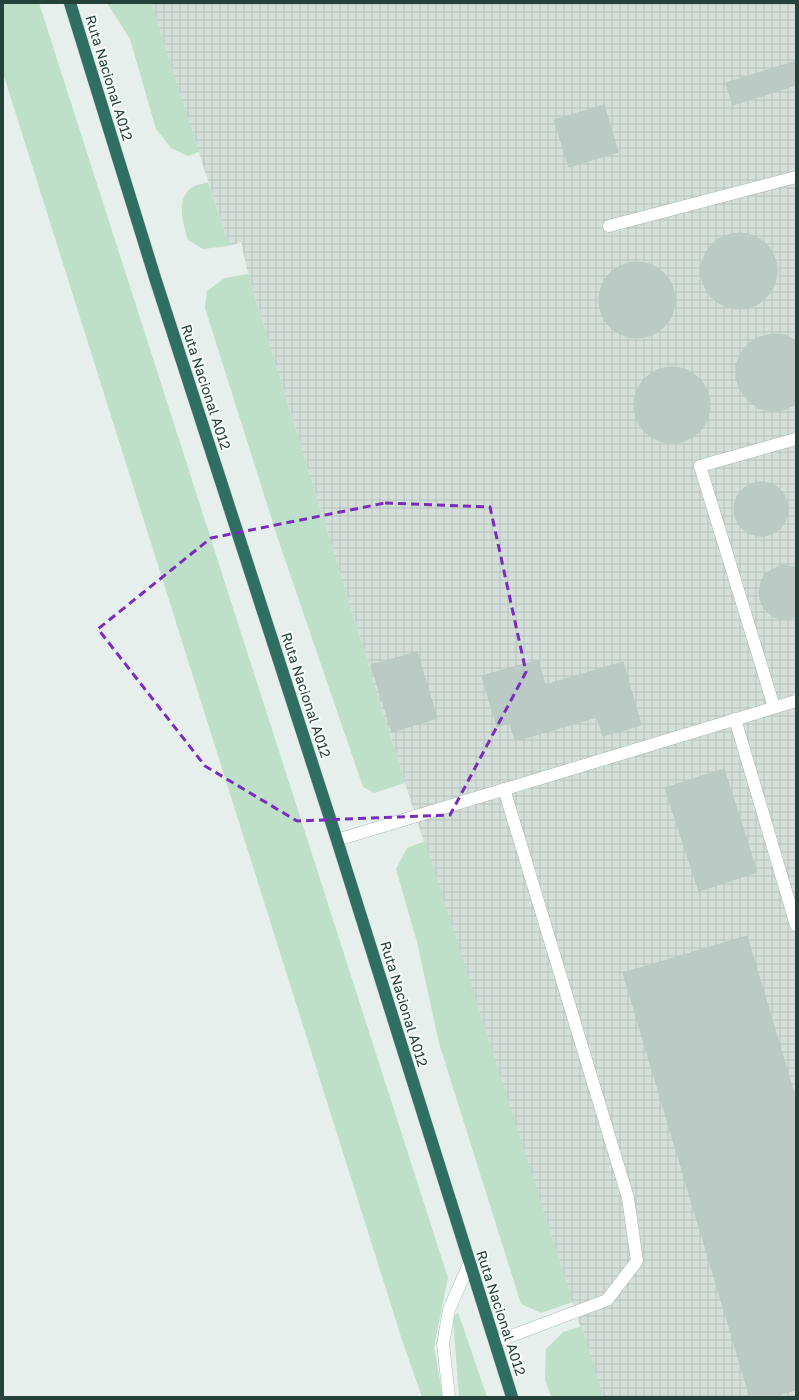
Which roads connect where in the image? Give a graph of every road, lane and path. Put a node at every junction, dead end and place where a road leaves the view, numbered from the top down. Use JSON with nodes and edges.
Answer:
{"nodes":[{"id":1,"x":70,"y":3,"type":"edge"},
{"id":2,"x":796,"y":177,"type":"edge"},
{"id":3,"x":609,"y":226,"type":"dead end"},
{"id":4,"x":796,"y":439,"type":"edge"},
{"id":5,"x":796,"y":701,"type":"edge"},
{"id":6,"x":774,"y":707,"type":"junction"},
{"id":7,"x":734,"y":719,"type":"junction"},
{"id":8,"x":504,"y":789,"type":"junction"},
{"id":9,"x":337,"y":840,"type":"junction"},
{"id":10,"x":793,"y":907,"type":"edge"},
{"id":11,"x":796,"y":925,"type":"edge"},
{"id":12,"x":469,"y":1264,"type":"junction"},
{"id":13,"x":495,"y":1342,"type":"junction"},
{"id":14,"x":449,"y":1397,"type":"edge"},
{"id":15,"x":512,"y":1397,"type":"edge"}],
"edges":[{"from":1,"to":9,"type":"highway","name":"Ruta Nacional A012"},
{"from":2,"to":3,"type":"street"},
{"from":4,"to":6,"type":"street"},
{"from":5,"to":6,"type":"street"},
{"from":6,"to":7,"type":"street"},
{"from":7,"to":8,"type":"street"},
{"from":7,"to":10,"type":"street"},
{"from":8,"to":9,"type":"street"},
{"from":8,"to":13,"type":"street"},
{"from":9,"to":12,"type":"highway","name":"Ruta Nacional A012"},
{"from":10,"to":11,"type":"street"},
{"from":12,"to":13,"type":"highway","name":"Ruta Nacional A012"},
{"from":12,"to":14,"type":"street"},
{"from":13,"to":15,"type":"highway","name":"Ruta Nacional A012"}]}
